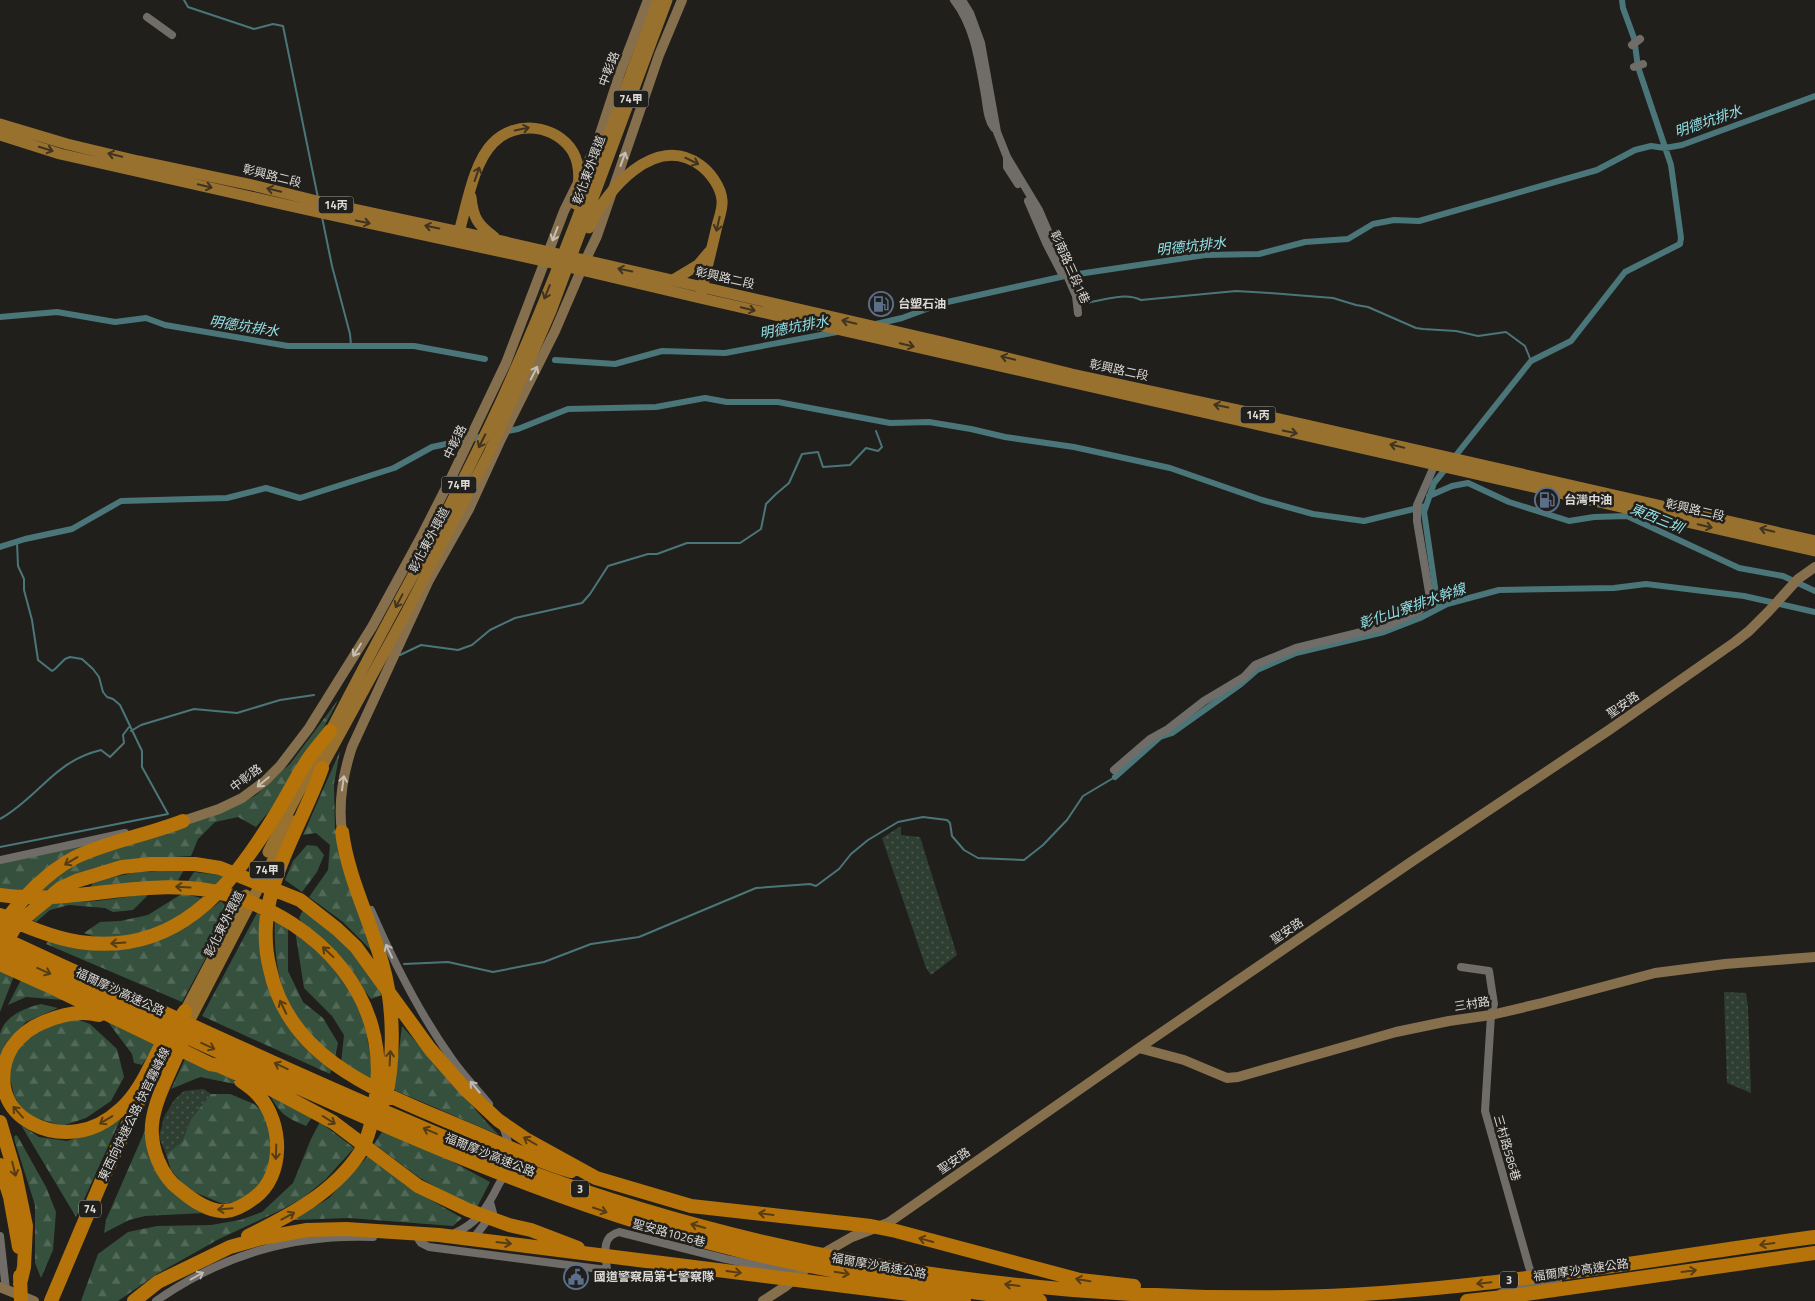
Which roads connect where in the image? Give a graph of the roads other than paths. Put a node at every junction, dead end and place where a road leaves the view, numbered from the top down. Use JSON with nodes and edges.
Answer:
{"nodes":[{"id":1,"x":648,"y":0,"type":"edge"},
{"id":2,"x":653,"y":0,"type":"edge"},
{"id":3,"x":658,"y":0,"type":"edge"},
{"id":4,"x":667,"y":0,"type":"edge"},
{"id":5,"x":675,"y":0,"type":"edge"},
{"id":6,"x":682,"y":0,"type":"edge"},
{"id":7,"x":954,"y":0,"type":"edge"},
{"id":8,"x":962,"y":0,"type":"edge"},
{"id":9,"x":147,"y":17,"type":"dead end"},
{"id":10,"x":172,"y":35,"type":"dead end"},
{"id":11,"x":1640,"y":39,"type":"dead end"},
{"id":12,"x":1632,"y":45,"type":"dead end"},
{"id":13,"x":631,"y":46,"type":"junction"},
{"id":14,"x":659,"y":55,"type":"junction"},
{"id":15,"x":1643,"y":64,"type":"dead end"},
{"id":16,"x":1634,"y":67,"type":"dead end"},
{"id":17,"x":620,"y":73,"type":"junction"},
{"id":18,"x":649,"y":87,"type":"junction"},
{"id":19,"x":628,"y":95,"type":"junction"},
{"id":20,"x":0,"y":124,"type":"edge"},
{"id":21,"x":997,"y":132,"type":"junction"},
{"id":22,"x":0,"y":135,"type":"edge"},
{"id":23,"x":470,"y":192,"type":"junction"},
{"id":24,"x":457,"y":238,"type":"junction"},
{"id":25,"x":497,"y":240,"type":"junction"},
{"id":26,"x":565,"y":247,"type":"junction"},
{"id":27,"x":712,"y":249,"type":"junction"},
{"id":28,"x":546,"y":257,"type":"junction"},
{"id":29,"x":583,"y":265,"type":"junction"},
{"id":30,"x":673,"y":280,"type":"junction"},
{"id":31,"x":1068,"y":283,"type":"dead end"},
{"id":32,"x":702,"y":293,"type":"junction"},
{"id":33,"x":551,"y":311,"type":"junction"},
{"id":34,"x":1440,"y":460,"type":"junction"},
{"id":35,"x":1815,"y":541,"type":"edge"},
{"id":36,"x":1815,"y":551,"type":"edge"},
{"id":37,"x":1815,"y":567,"type":"edge"},
{"id":38,"x":330,"y":731,"type":"junction"},
{"id":39,"x":322,"y":768,"type":"junction"},
{"id":40,"x":1114,"y":770,"type":"dead end"},
{"id":41,"x":183,"y":821,"type":"junction"},
{"id":42,"x":342,"y":832,"type":"junction"},
{"id":43,"x":0,"y":860,"type":"edge"},
{"id":44,"x":0,"y":895,"type":"edge"},
{"id":45,"x":0,"y":915,"type":"edge"},
{"id":46,"x":0,"y":932,"type":"edge"},
{"id":47,"x":0,"y":937,"type":"edge"},
{"id":48,"x":0,"y":952,"type":"edge"},
{"id":49,"x":1815,"y":957,"type":"edge"},
{"id":50,"x":0,"y":964,"type":"edge"},
{"id":51,"x":1461,"y":967,"type":"dead end"},
{"id":52,"x":188,"y":1014,"type":"junction"},
{"id":53,"x":1490,"y":1015,"type":"junction"},
{"id":54,"x":135,"y":1028,"type":"junction"},
{"id":55,"x":1139,"y":1048,"type":"junction"},
{"id":56,"x":210,"y":1064,"type":"junction"},
{"id":57,"x":134,"y":1120,"type":"junction"},
{"id":58,"x":0,"y":1122,"type":"edge"},
{"id":59,"x":360,"y":1152,"type":"junction"},
{"id":60,"x":0,"y":1165,"type":"edge"},
{"id":61,"x":596,"y":1178,"type":"junction"},
{"id":62,"x":490,"y":1202,"type":"junction"},
{"id":63,"x":0,"y":1236,"type":"edge"},
{"id":64,"x":1815,"y":1237,"type":"edge"},
{"id":65,"x":419,"y":1240,"type":"junction"},
{"id":66,"x":230,"y":1247,"type":"junction"},
{"id":67,"x":462,"y":1251,"type":"junction"},
{"id":68,"x":1815,"y":1253,"type":"edge"},
{"id":69,"x":590,"y":1254,"type":"junction"},
{"id":70,"x":1669,"y":1263,"type":"dead end"},
{"id":71,"x":801,"y":1274,"type":"junction"},
{"id":72,"x":20,"y":1284,"type":"junction"},
{"id":73,"x":1536,"y":1284,"type":"junction"},
{"id":74,"x":3,"y":1289,"type":"edge"},
{"id":75,"x":1200,"y":1297,"type":"junction"},
{"id":76,"x":21,"y":1301,"type":"edge"},
{"id":77,"x":34,"y":1301,"type":"edge"},
{"id":78,"x":51,"y":1301,"type":"edge"},
{"id":79,"x":60,"y":1301,"type":"edge"},
{"id":80,"x":134,"y":1301,"type":"edge"},
{"id":81,"x":156,"y":1301,"type":"edge"},
{"id":82,"x":763,"y":1301,"type":"edge"},
{"id":83,"x":964,"y":1301,"type":"edge"},
{"id":84,"x":1040,"y":1301,"type":"edge"},
{"id":85,"x":1467,"y":1301,"type":"edge"},
{"id":86,"x":1490,"y":1301,"type":"edge"}],
"edges":[{"from":1,"to":13,"type":"street","name":"中彰路"},
{"from":2,"to":19,"type":"main road"},
{"from":3,"to":19,"type":"main road","name":"彰化東外環道","number":"74甲"},
{"from":4,"to":19,"type":"main road","name":"彰化東外環道","number":"74甲"},
{"from":5,"to":19,"type":"main road"},
{"from":6,"to":14,"type":"street"},
{"from":7,"to":21,"type":"street","name":"彰南路三段1巷"},
{"from":8,"to":21,"type":"street","name":"彰南路三段1巷"},
{"from":9,"to":10,"type":"street"},
{"from":11,"to":12,"type":"street"},
{"from":13,"to":14,"type":"street"},
{"from":13,"to":17,"type":"street","name":"中彰路"},
{"from":14,"to":18,"type":"street"},
{"from":15,"to":16,"type":"street"},
{"from":17,"to":18,"type":"street"},
{"from":17,"to":28,"type":"street","name":"中彰路","one_way":true},
{"from":29,"to":18,"type":"street","one_way":true},
{"from":19,"to":26,"type":"main road","name":"彰化東外環道","number":"74甲"},
{"from":19,"to":33,"type":"main road","name":"彰化東外環道","number":"74甲"},
{"from":24,"to":20,"type":"main road","name":"彰興路二段","number":"14丙","one_way":true},
{"from":21,"to":31,"type":"street","name":"彰南路三段1巷"},
{"from":22,"to":24,"type":"main road","name":"彰興路二段","number":"14丙","one_way":true},
{"from":23,"to":24,"type":"main road"},
{"from":23,"to":25,"type":"main road"},
{"from":23,"to":26,"type":"main road","one_way":true},
{"from":24,"to":25,"type":"main road","name":"彰興路二段","number":"14丙"},
{"from":24,"to":28,"type":"main road","name":"彰興路二段","number":"14丙"},
{"from":25,"to":28,"type":"main road","name":"彰興路二段","number":"14丙"},
{"from":26,"to":38,"type":"main road","name":"彰化東外環道","number":"74甲","one_way":true},
{"from":27,"to":30,"type":"main road"},
{"from":27,"to":32,"type":"main road"},
{"from":33,"to":27,"type":"main road","one_way":true},
{"from":28,"to":29,"type":"main road","name":"彰興路二段","number":"14丙"},
{"from":28,"to":41,"type":"street","name":"中彰路","one_way":true},
{"from":30,"to":29,"type":"main road","name":"彰興路二段","number":"14丙","one_way":true},
{"from":29,"to":32,"type":"main road","name":"彰興路二段","number":"14丙"},
{"from":42,"to":29,"type":"street","one_way":true},
{"from":30,"to":32,"type":"main road","name":"彰興路二段","number":"14丙"},
{"from":32,"to":34,"type":"main road","name":"彰興路二段","number":"14丙"},
{"from":33,"to":39,"type":"main road","name":"彰化東外環道","number":"74甲"},
{"from":35,"to":34,"type":"main road","name":"彰興路二段","number":"14丙","one_way":true},
{"from":34,"to":36,"type":"main road","name":"彰興路二段","number":"14丙","one_way":true},
{"from":34,"to":40,"type":"street"},
{"from":37,"to":55,"type":"street","name":"聖安路"},
{"from":38,"to":45,"type":"highway","one_way":true},
{"from":38,"to":52,"type":"main road","name":"彰化東外環道","number":"74甲"},
{"from":39,"to":52,"type":"main road","name":"彰化東外環道","number":"74甲"},
{"from":61,"to":39,"type":"highway","one_way":true},
{"from":41,"to":43,"type":"street"},
{"from":41,"to":46,"type":"highway","one_way":true},
{"from":59,"to":42,"type":"highway","one_way":true},
{"from":62,"to":42,"type":"street","one_way":true},
{"from":59,"to":44,"type":"highway","one_way":true},
{"from":75,"to":47,"type":"highway","name":"福爾摩沙高速公路","number":"3","one_way":true},
{"from":61,"to":48,"type":"highway","one_way":true},
{"from":48,"to":84,"type":"highway","name":"福爾摩沙高速公路","number":"3","one_way":true},
{"from":49,"to":53,"type":"street","name":"三村路"},
{"from":50,"to":54,"type":"highway"},
{"from":51,"to":53,"type":"street","name":"三村路586巷"},
{"from":52,"to":54,"type":"highway","one_way":true},
{"from":56,"to":52,"type":"highway","one_way":true},
{"from":52,"to":57,"type":"highway","name":"東西向快速公路 快官霧峰線","number":"74"},
{"from":53,"to":55,"type":"street","name":"三村路"},
{"from":53,"to":73,"type":"street","name":"三村路586巷"},
{"from":54,"to":56,"type":"highway"},
{"from":55,"to":71,"type":"street","name":"聖安路"},
{"from":56,"to":69,"type":"highway","one_way":true},
{"from":57,"to":78,"type":"highway","name":"東西向快速公路 快官霧峰線","number":"74"},
{"from":57,"to":79,"type":"highway","name":"東西向快速公路 快官霧峰線","number":"74"},
{"from":58,"to":72,"type":"highway","one_way":true},
{"from":66,"to":59,"type":"highway","one_way":true},
{"from":60,"to":72,"type":"highway"},
{"from":75,"to":61,"type":"highway","one_way":true},
{"from":62,"to":65,"type":"street"},
{"from":62,"to":67,"type":"street"},
{"from":63,"to":74,"type":"street"},
{"from":64,"to":75,"type":"highway","name":"福爾摩沙高速公路","number":"3","one_way":true},
{"from":65,"to":67,"type":"street","name":"聖安路1026巷"},
{"from":81,"to":65,"type":"street","one_way":true},
{"from":66,"to":69,"type":"highway","one_way":true},
{"from":66,"to":80,"type":"highway"},
{"from":67,"to":71,"type":"street","name":"聖安路1026巷"},
{"from":85,"to":68,"type":"highway","name":"福爾摩沙高速公路","number":"3","one_way":true},
{"from":69,"to":83,"type":"highway","one_way":true},
{"from":70,"to":73,"type":"street"},
{"from":71,"to":82,"type":"street","name":"聖安路"},
{"from":72,"to":76,"type":"highway"},
{"from":73,"to":86,"type":"street"},
{"from":74,"to":77,"type":"street"}]}
